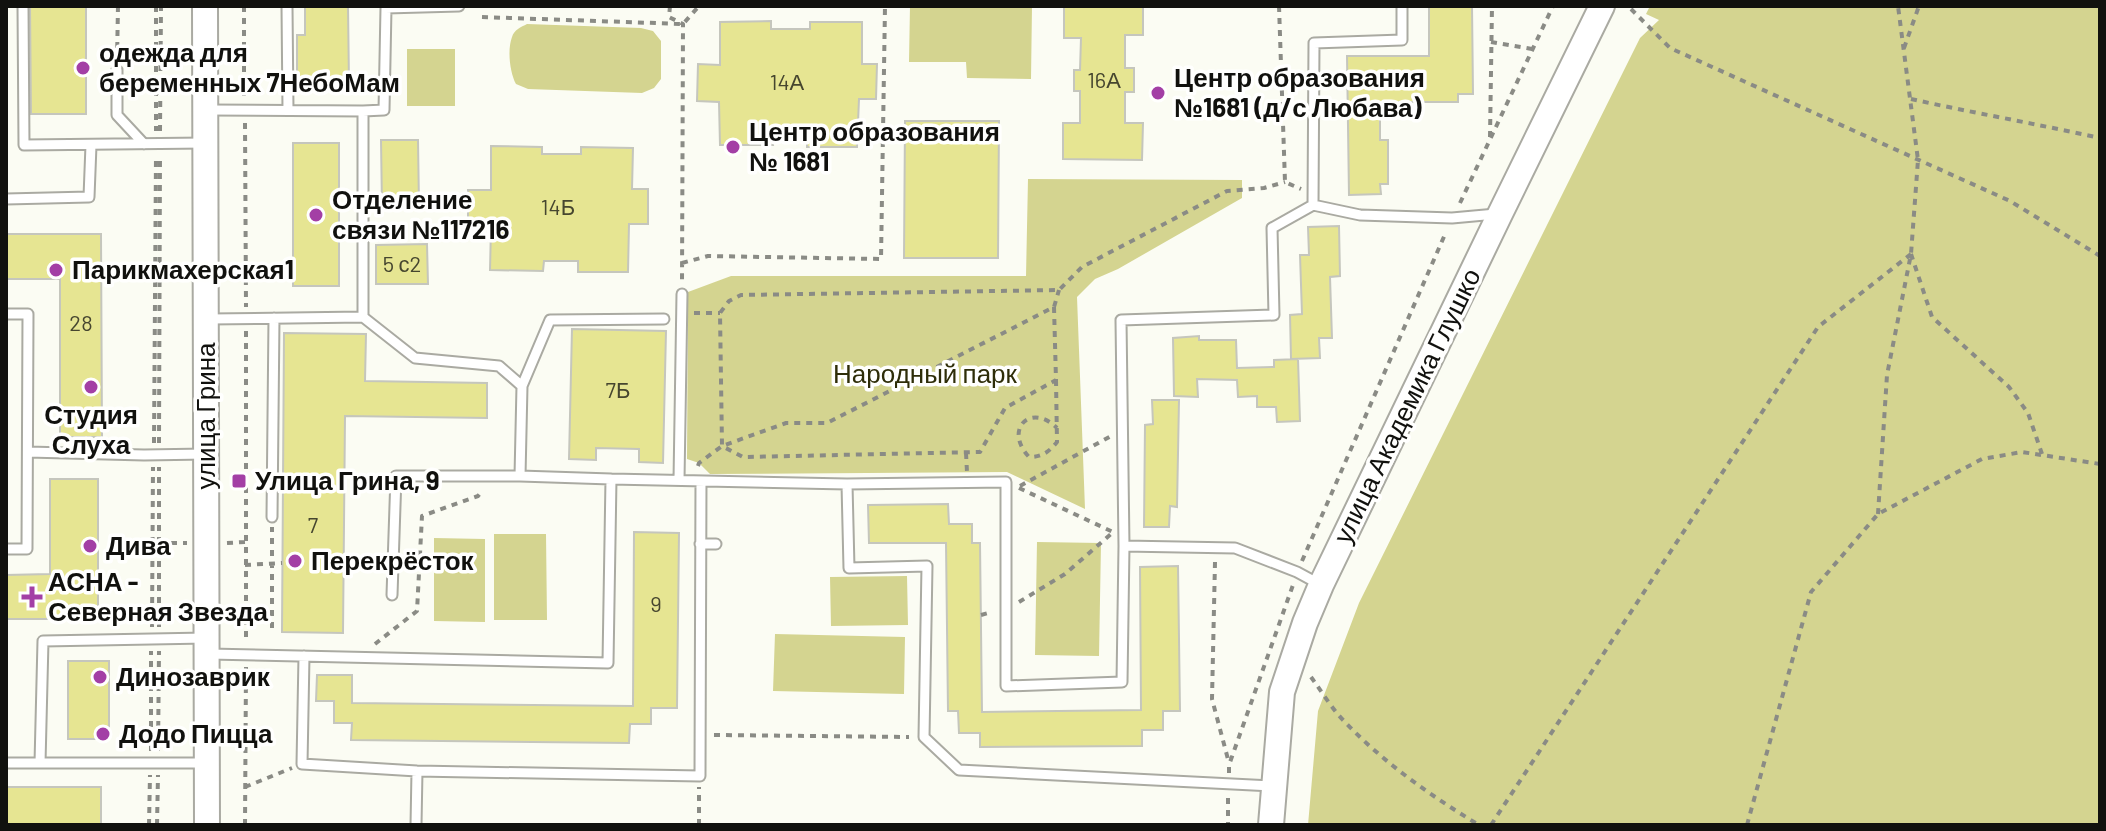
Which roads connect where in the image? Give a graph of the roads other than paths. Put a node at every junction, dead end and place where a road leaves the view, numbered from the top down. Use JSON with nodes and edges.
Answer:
{"nodes":[{"id":1,"x":23,"y":6,"type":"edge"},
{"id":2,"x":205,"y":6,"type":"edge"},
{"id":3,"x":287,"y":6,"type":"edge"},
{"id":4,"x":459,"y":6,"type":"edge"},
{"id":5,"x":1402,"y":6,"type":"edge"},
{"id":6,"x":1602,"y":6,"type":"edge"},
{"id":7,"x":117,"y":70,"type":"road end"},
{"id":8,"x":205,"y":110,"type":"junction"},
{"id":9,"x":288,"y":110,"type":"junction"},
{"id":10,"x":363,"y":111,"type":"junction"},
{"id":11,"x":205,"y":143,"type":"junction"},
{"id":12,"x":144,"y":144,"type":"junction"},
{"id":13,"x":91,"y":145,"type":"junction"},
{"id":14,"x":6,"y":199,"type":"edge"},
{"id":15,"x":1313,"y":199,"type":"junction"},
{"id":16,"x":1500,"y":214,"type":"junction"},
{"id":17,"x":682,"y":294,"type":"road end"},
{"id":18,"x":6,"y":314,"type":"edge"},
{"id":19,"x":363,"y":317,"type":"junction"},
{"id":20,"x":274,"y":318,"type":"junction"},
{"id":21,"x":205,"y":319,"type":"junction"},
{"id":22,"x":664,"y":319,"type":"dead end"},
{"id":23,"x":522,"y":386,"type":"junction"},
{"id":24,"x":28,"y":452,"type":"junction"},
{"id":25,"x":206,"y":454,"type":"junction"},
{"id":26,"x":520,"y":476,"type":"junction"},
{"id":27,"x":611,"y":479,"type":"junction"},
{"id":28,"x":679,"y":480,"type":"junction"},
{"id":29,"x":701,"y":481,"type":"junction"},
{"id":30,"x":847,"y":484,"type":"junction"},
{"id":31,"x":272,"y":517,"type":"road end"},
{"id":32,"x":700,"y":544,"type":"junction"},
{"id":33,"x":716,"y":544,"type":"dead end"},
{"id":34,"x":1124,"y":546,"type":"junction"},
{"id":35,"x":6,"y":549,"type":"edge"},
{"id":36,"x":1321,"y":585,"type":"junction"},
{"id":37,"x":392,"y":595,"type":"dead end"},
{"id":38,"x":206,"y":646,"type":"junction"},
{"id":39,"x":304,"y":656,"type":"junction"},
{"id":40,"x":6,"y":763,"type":"edge"},
{"id":41,"x":40,"y":763,"type":"junction"},
{"id":42,"x":207,"y":763,"type":"junction"},
{"id":43,"x":417,"y":771,"type":"junction"},
{"id":44,"x":1273,"y":786,"type":"junction"},
{"id":45,"x":207,"y":825,"type":"edge"},
{"id":46,"x":416,"y":825,"type":"edge"},
{"id":47,"x":1271,"y":825,"type":"edge"}],
"edges":[{"from":1,"to":13,"type":"lane"},
{"from":2,"to":8,"type":"street","name":"улица Грина"},
{"from":3,"to":9,"type":"lane"},
{"from":4,"to":10,"type":"lane"},
{"from":5,"to":15,"type":"lane"},
{"from":6,"to":16,"type":"street","name":"улица Академика Глушко"},
{"from":7,"to":12,"type":"lane"},
{"from":8,"to":9,"type":"lane"},
{"from":8,"to":11,"type":"street","name":"улица Грина"},
{"from":9,"to":10,"type":"lane"},
{"from":10,"to":19,"type":"lane"},
{"from":11,"to":12,"type":"lane"},
{"from":11,"to":21,"type":"street","name":"улица Грина"},
{"from":12,"to":13,"type":"lane"},
{"from":13,"to":14,"type":"lane"},
{"from":15,"to":16,"type":"lane"},
{"from":15,"to":34,"type":"lane"},
{"from":16,"to":36,"type":"street","name":"улица Академика Глушко"},
{"from":17,"to":28,"type":"lane"},
{"from":18,"to":24,"type":"lane"},
{"from":19,"to":20,"type":"lane"},
{"from":19,"to":23,"type":"lane"},
{"from":20,"to":21,"type":"lane"},
{"from":20,"to":31,"type":"lane"},
{"from":21,"to":25,"type":"street","name":"улица Грина"},
{"from":22,"to":23,"type":"lane"},
{"from":23,"to":26,"type":"lane"},
{"from":24,"to":25,"type":"lane"},
{"from":24,"to":35,"type":"lane"},
{"from":25,"to":38,"type":"street","name":"улица Грина"},
{"from":26,"to":27,"type":"lane"},
{"from":26,"to":37,"type":"lane"},
{"from":27,"to":28,"type":"lane"},
{"from":27,"to":39,"type":"lane"},
{"from":28,"to":29,"type":"lane"},
{"from":29,"to":30,"type":"lane"},
{"from":29,"to":32,"type":"lane"},
{"from":30,"to":34,"type":"lane"},
{"from":30,"to":44,"type":"lane"},
{"from":32,"to":33,"type":"lane"},
{"from":32,"to":43,"type":"lane"},
{"from":34,"to":36,"type":"lane"},
{"from":36,"to":44,"type":"street","name":"улица Академика Глушко"},
{"from":38,"to":39,"type":"lane"},
{"from":38,"to":41,"type":"lane"},
{"from":38,"to":42,"type":"street","name":"улица Грина"},
{"from":39,"to":43,"type":"lane"},
{"from":40,"to":41,"type":"lane"},
{"from":41,"to":42,"type":"lane"},
{"from":42,"to":45,"type":"street","name":"улица Грина"},
{"from":43,"to":46,"type":"lane"},
{"from":44,"to":47,"type":"street","name":"улица Академика Глушко"}]}
